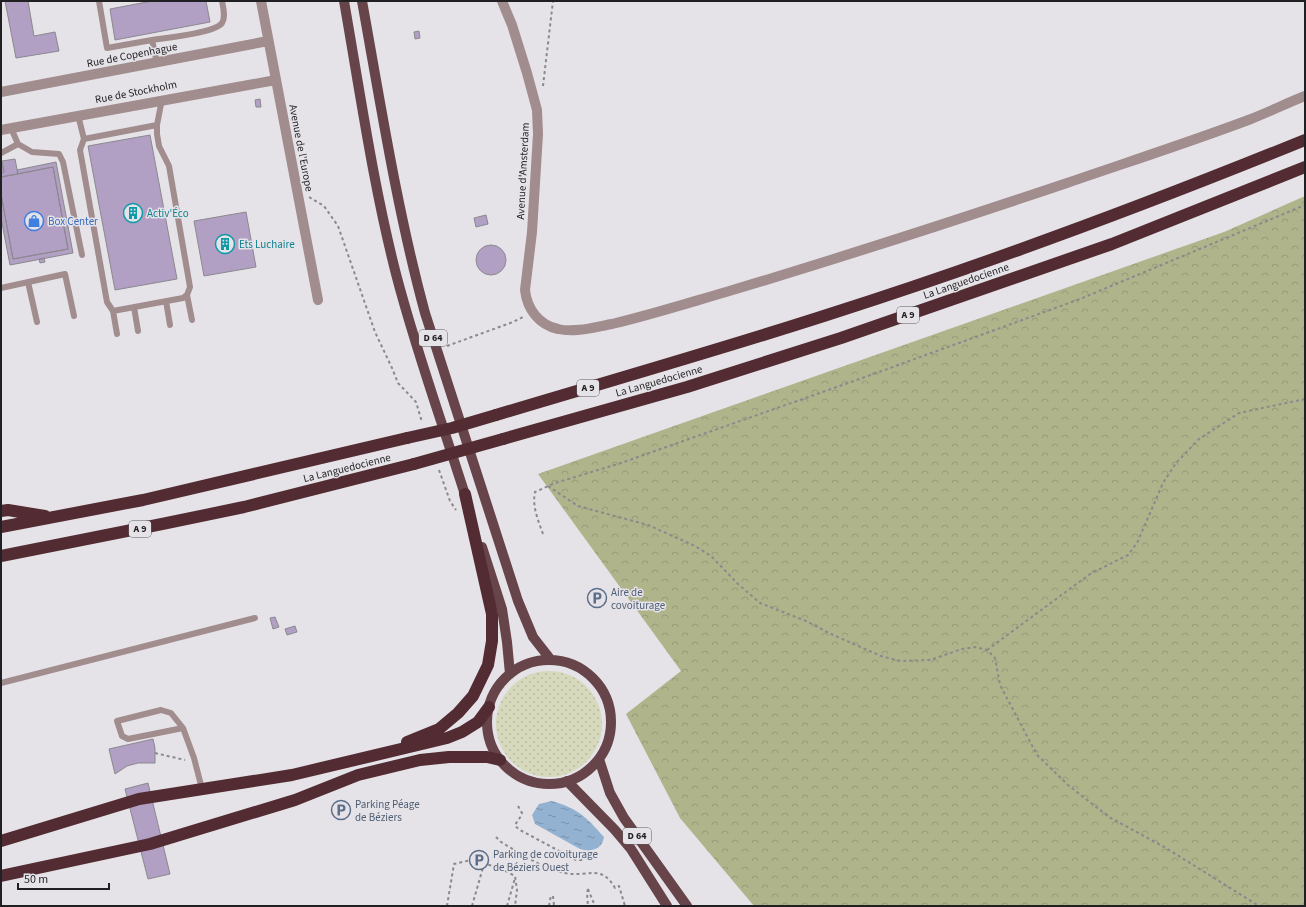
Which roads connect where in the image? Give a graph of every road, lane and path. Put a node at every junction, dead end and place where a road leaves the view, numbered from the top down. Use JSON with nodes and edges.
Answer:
{"nodes":[{"id":1,"x":99,"y":1,"type":"edge"},
{"id":2,"x":222,"y":1,"type":"edge"},
{"id":3,"x":261,"y":1,"type":"edge"},
{"id":4,"x":344,"y":1,"type":"edge"},
{"id":5,"x":362,"y":1,"type":"edge"},
{"id":6,"x":502,"y":1,"type":"edge"},
{"id":7,"x":553,"y":1,"type":"edge"},
{"id":8,"x":152,"y":40,"type":"junction"},
{"id":9,"x":268,"y":41,"type":"junction"},
{"id":10,"x":157,"y":63,"type":"junction"},
{"id":11,"x":276,"y":80,"type":"junction"},
{"id":12,"x":543,"y":87,"type":"dead end"},
{"id":13,"x":1,"y":92,"type":"edge"},
{"id":14,"x":1305,"y":96,"type":"edge"},
{"id":15,"x":162,"y":99,"type":"junction"},
{"id":16,"x":78,"y":115,"type":"junction"},
{"id":17,"x":157,"y":125,"type":"junction"},
{"id":18,"x":6,"y":129,"type":"edge"},
{"id":19,"x":84,"y":139,"type":"junction"},
{"id":20,"x":1305,"y":140,"type":"edge"},
{"id":21,"x":18,"y":144,"type":"junction"},
{"id":22,"x":1,"y":153,"type":"edge"},
{"id":23,"x":1305,"y":167,"type":"edge"},
{"id":24,"x":296,"y":188,"type":"junction"},
{"id":25,"x":1305,"y":205,"type":"edge"},
{"id":26,"x":82,"y":255,"type":"dead end"},
{"id":27,"x":28,"y":282,"type":"junction"},
{"id":28,"x":1,"y":288,"type":"edge"},
{"id":29,"x":187,"y":295,"type":"junction"},
{"id":30,"x":318,"y":300,"type":"dead end"},
{"id":31,"x":166,"y":301,"type":"junction"},
{"id":32,"x":134,"y":307,"type":"junction"},
{"id":33,"x":113,"y":311,"type":"junction"},
{"id":34,"x":532,"y":312,"type":"junction"},
{"id":35,"x":74,"y":316,"type":"dead end"},
{"id":36,"x":192,"y":320,"type":"dead end"},
{"id":37,"x":37,"y":322,"type":"dead end"},
{"id":38,"x":170,"y":325,"type":"dead end"},
{"id":39,"x":138,"y":331,"type":"dead end"},
{"id":40,"x":117,"y":334,"type":"dead end"},
{"id":41,"x":436,"y":350,"type":"junction"},
{"id":42,"x":1305,"y":398,"type":"edge"},
{"id":43,"x":423,"y":423,"type":"dead end"},
{"id":44,"x":437,"y":465,"type":"dead end"},
{"id":45,"x":548,"y":486,"type":"junction"},
{"id":46,"x":465,"y":494,"type":"junction"},
{"id":47,"x":1,"y":511,"type":"edge"},
{"id":48,"x":458,"y":512,"type":"dead end"},
{"id":49,"x":54,"y":518,"type":"junction"},
{"id":50,"x":1,"y":527,"type":"edge"},
{"id":51,"x":543,"y":534,"type":"dead end"},
{"id":52,"x":1,"y":556,"type":"edge"},
{"id":53,"x":255,"y":618,"type":"dead end"},
{"id":54,"x":987,"y":650,"type":"junction"},
{"id":55,"x":551,"y":660,"type":"junction"},
{"id":56,"x":510,"y":674,"type":"junction"},
{"id":57,"x":1,"y":683,"type":"edge"},
{"id":58,"x":489,"y":707,"type":"junction"},
{"id":59,"x":183,"y":728,"type":"junction"},
{"id":60,"x":155,"y":752,"type":"dead end"},
{"id":61,"x":378,"y":754,"type":"junction"},
{"id":62,"x":599,"y":759,"type":"junction"},
{"id":63,"x":500,"y":760,"type":"junction"},
{"id":64,"x":195,"y":763,"type":"junction"},
{"id":65,"x":568,"y":781,"type":"junction"},
{"id":66,"x":202,"y":789,"type":"junction"},
{"id":67,"x":518,"y":806,"type":"dead end"},
{"id":68,"x":496,"y":837,"type":"dead end"},
{"id":69,"x":1,"y":841,"type":"edge"},
{"id":70,"x":477,"y":850,"type":"dead end"},
{"id":71,"x":471,"y":860,"type":"junction"},
{"id":72,"x":584,"y":860,"type":"dead end"},
{"id":73,"x":484,"y":864,"type":"junction"},
{"id":74,"x":1,"y":876,"type":"edge"},
{"id":75,"x":515,"y":876,"type":"junction"},
{"id":76,"x":447,"y":906,"type":"edge"},
{"id":77,"x":472,"y":906,"type":"edge"},
{"id":78,"x":507,"y":906,"type":"edge"},
{"id":79,"x":515,"y":906,"type":"edge"},
{"id":80,"x":549,"y":906,"type":"edge"},
{"id":81,"x":554,"y":906,"type":"edge"},
{"id":82,"x":588,"y":906,"type":"edge"},
{"id":83,"x":595,"y":906,"type":"edge"},
{"id":84,"x":625,"y":906,"type":"edge"},
{"id":85,"x":667,"y":906,"type":"edge"},
{"id":86,"x":687,"y":906,"type":"edge"},
{"id":87,"x":1259,"y":906,"type":"edge"}],
"edges":[{"from":1,"to":8,"type":"lane"},
{"from":2,"to":8,"type":"lane"},
{"from":3,"to":9,"type":"street","name":"Avenue de l'Europe"},
{"from":4,"to":46,"type":"main road","number":"D 64"},
{"from":5,"to":41,"type":"main road","number":"D 64"},
{"from":6,"to":34,"type":"street","name":"Avenue d'Amsterdam"},
{"from":7,"to":12,"type":"path"},
{"from":8,"to":10,"type":"lane"},
{"from":9,"to":10,"type":"street","name":"Rue de Copenhague"},
{"from":9,"to":11,"type":"street","name":"Avenue de l'Europe"},
{"from":10,"to":13,"type":"street","name":"Rue de Copenhague"},
{"from":11,"to":15,"type":"street","name":"Rue de Stockholm"},
{"from":11,"to":24,"type":"street","name":"Avenue de l'Europe"},
{"from":14,"to":34,"type":"street"},
{"from":15,"to":16,"type":"street","name":"Rue de Stockholm"},
{"from":15,"to":17,"type":"lane"},
{"from":16,"to":18,"type":"street","name":"Rue de Stockholm"},
{"from":16,"to":19,"type":"lane"},
{"from":17,"to":19,"type":"lane"},
{"from":17,"to":29,"type":"lane"},
{"from":18,"to":21,"type":"lane"},
{"from":19,"to":33,"type":"lane"},
{"from":20,"to":49,"type":"highway","name":"La Languedocienne","number":"A 9","bridge":true},
{"from":21,"to":22,"type":"lane"},
{"from":21,"to":26,"type":"lane"},
{"from":23,"to":52,"type":"highway","name":"La Languedocienne","number":"A 9","bridge":true},
{"from":24,"to":30,"type":"street","name":"Avenue de l'Europe"},
{"from":24,"to":43,"type":"path"},
{"from":25,"to":45,"type":"path"},
{"from":27,"to":28,"type":"lane"},
{"from":27,"to":35,"type":"lane"},
{"from":27,"to":37,"type":"lane"},
{"from":29,"to":31,"type":"lane"},
{"from":29,"to":36,"type":"lane"},
{"from":31,"to":32,"type":"lane"},
{"from":31,"to":38,"type":"lane"},
{"from":32,"to":33,"type":"lane"},
{"from":32,"to":39,"type":"lane"},
{"from":33,"to":40,"type":"lane"},
{"from":34,"to":41,"type":"path"},
{"from":41,"to":55,"type":"main road","number":"D 64"},
{"from":42,"to":54,"type":"path"},
{"from":44,"to":48,"type":"path"},
{"from":45,"to":51,"type":"path"},
{"from":45,"to":54,"type":"path"},
{"from":46,"to":56,"type":"main road","number":"D 64"},
{"from":46,"to":61,"type":"highway"},
{"from":47,"to":49,"type":"highway"},
{"from":49,"to":50,"type":"highway","name":"La Languedocienne","number":"A 9"},
{"from":53,"to":57,"type":"lane"},
{"from":54,"to":87,"type":"path"},
{"from":55,"to":56,"type":"main road"},
{"from":55,"to":62,"type":"main road"},
{"from":56,"to":58,"type":"main road"},
{"from":58,"to":61,"type":"highway"},
{"from":58,"to":63,"type":"main road"},
{"from":59,"to":59,"type":"lane"},
{"from":59,"to":64,"type":"lane"},
{"from":60,"to":64,"type":"path"},
{"from":61,"to":66,"type":"highway"},
{"from":62,"to":65,"type":"main road"},
{"from":62,"to":86,"type":"main road","number":"D 64"},
{"from":63,"to":65,"type":"main road"},
{"from":63,"to":74,"type":"highway"},
{"from":64,"to":66,"type":"lane"},
{"from":65,"to":85,"type":"main road","number":"D 64"},
{"from":66,"to":69,"type":"highway"},
{"from":67,"to":72,"type":"path"},
{"from":68,"to":84,"type":"path"},
{"from":70,"to":71,"type":"path"},
{"from":71,"to":73,"type":"path"},
{"from":71,"to":76,"type":"path"},
{"from":73,"to":75,"type":"path"},
{"from":73,"to":77,"type":"path"},
{"from":75,"to":78,"type":"path"},
{"from":75,"to":79,"type":"path"},
{"from":80,"to":81,"type":"path"},
{"from":82,"to":83,"type":"path"}]}
